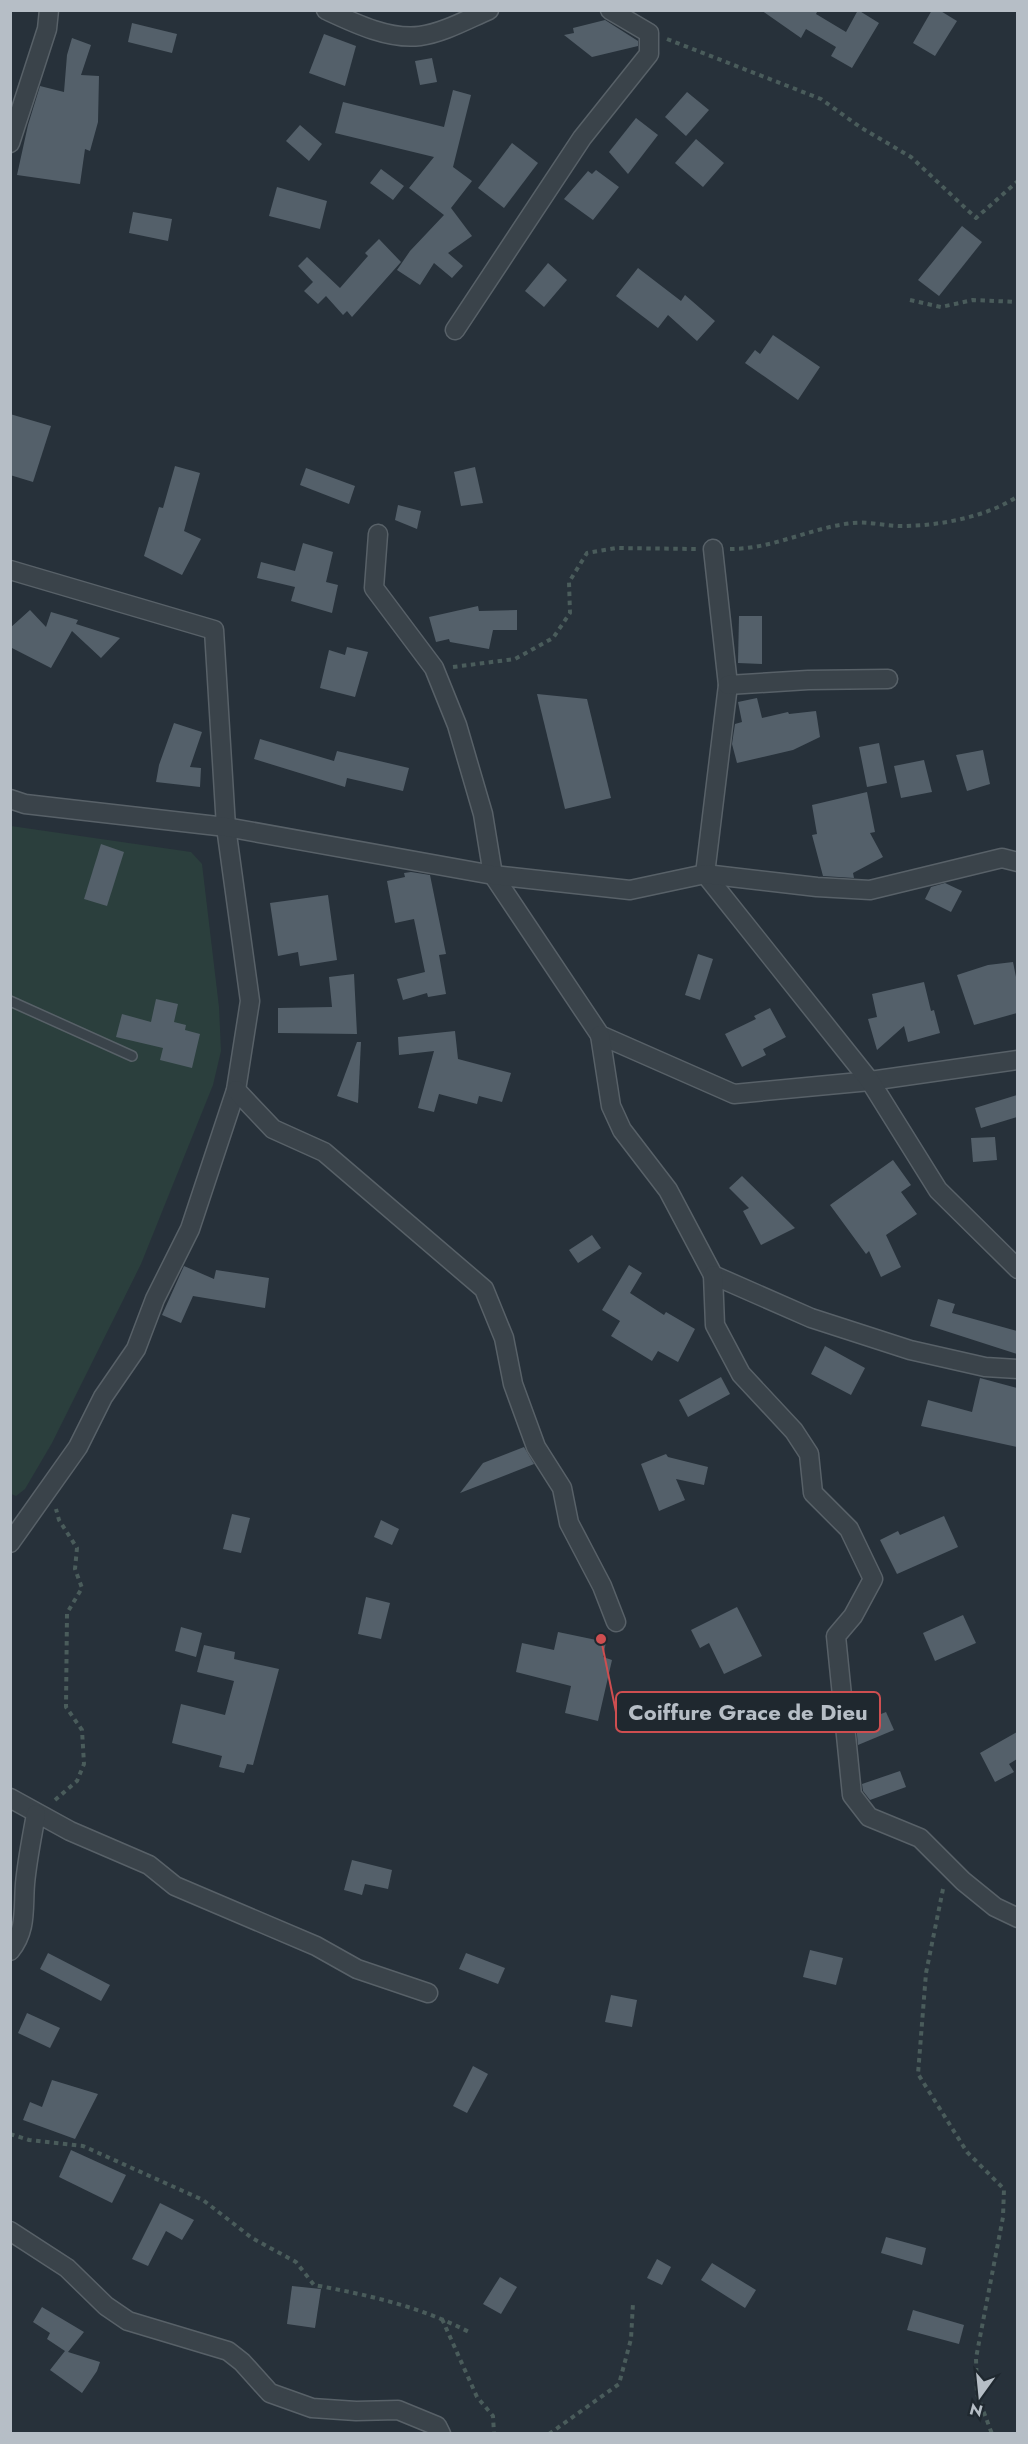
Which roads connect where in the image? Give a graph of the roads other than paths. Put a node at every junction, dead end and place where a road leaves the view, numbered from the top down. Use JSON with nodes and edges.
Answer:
{"nodes":[{"id":1,"x":49,"y":10,"type":"edge"},
{"id":2,"x":327,"y":10,"type":"edge"},
{"id":3,"x":489,"y":10,"type":"edge"},
{"id":4,"x":610,"y":10,"type":"edge"},
{"id":5,"x":350,"y":16,"type":"edge"},
{"id":6,"x":10,"y":143,"type":"edge"},
{"id":7,"x":455,"y":330,"type":"dead end"},
{"id":8,"x":378,"y":534,"type":"dead end"},
{"id":9,"x":713,"y":549,"type":"dead end"},
{"id":10,"x":10,"y":570,"type":"edge"},
{"id":11,"x":888,"y":680,"type":"dead end"},
{"id":12,"x":728,"y":685,"type":"junction"},
{"id":13,"x":10,"y":799,"type":"edge"},
{"id":14,"x":226,"y":827,"type":"junction"},
{"id":15,"x":1017,"y":862,"type":"edge"},
{"id":16,"x":705,"y":874,"type":"junction"},
{"id":17,"x":493,"y":875,"type":"junction"},
{"id":18,"x":10,"y":1001,"type":"edge"},
{"id":19,"x":600,"y":1035,"type":"junction"},
{"id":20,"x":132,"y":1056,"type":"dead end"},
{"id":21,"x":1017,"y":1060,"type":"edge"},
{"id":22,"x":870,"y":1081,"type":"junction"},
{"id":23,"x":236,"y":1090,"type":"junction"},
{"id":24,"x":1017,"y":1269,"type":"edge"},
{"id":25,"x":713,"y":1275,"type":"junction"},
{"id":26,"x":1017,"y":1369,"type":"edge"},
{"id":27,"x":10,"y":1543,"type":"edge"},
{"id":28,"x":616,"y":1622,"type":"dead end"},
{"id":29,"x":10,"y":1798,"type":"edge"},
{"id":30,"x":36,"y":1814,"type":"junction"},
{"id":31,"x":1017,"y":1918,"type":"edge"},
{"id":32,"x":10,"y":1951,"type":"edge"},
{"id":33,"x":428,"y":1993,"type":"dead end"},
{"id":34,"x":10,"y":2231,"type":"edge"},
{"id":35,"x":441,"y":2433,"type":"edge"}],
"edges":[{"from":1,"to":6,"type":"street"},
{"from":2,"to":5,"type":"street"},
{"from":3,"to":5,"type":"street"},
{"from":4,"to":7,"type":"street"},
{"from":8,"to":17,"type":"street"},
{"from":9,"to":12,"type":"street"},
{"from":10,"to":14,"type":"street"},
{"from":11,"to":12,"type":"street"},
{"from":12,"to":16,"type":"street"},
{"from":13,"to":14,"type":"street"},
{"from":14,"to":17,"type":"street"},
{"from":14,"to":23,"type":"street"},
{"from":15,"to":16,"type":"street"},
{"from":16,"to":17,"type":"street"},
{"from":16,"to":22,"type":"street"},
{"from":17,"to":19,"type":"street"},
{"from":18,"to":20,"type":"lane"},
{"from":19,"to":22,"type":"street"},
{"from":19,"to":25,"type":"street"},
{"from":21,"to":22,"type":"street"},
{"from":22,"to":24,"type":"street"},
{"from":23,"to":27,"type":"street"},
{"from":23,"to":28,"type":"street"},
{"from":25,"to":26,"type":"street"},
{"from":25,"to":31,"type":"street"},
{"from":29,"to":30,"type":"street"},
{"from":30,"to":32,"type":"street"},
{"from":30,"to":33,"type":"street"},
{"from":34,"to":35,"type":"street"}]}
